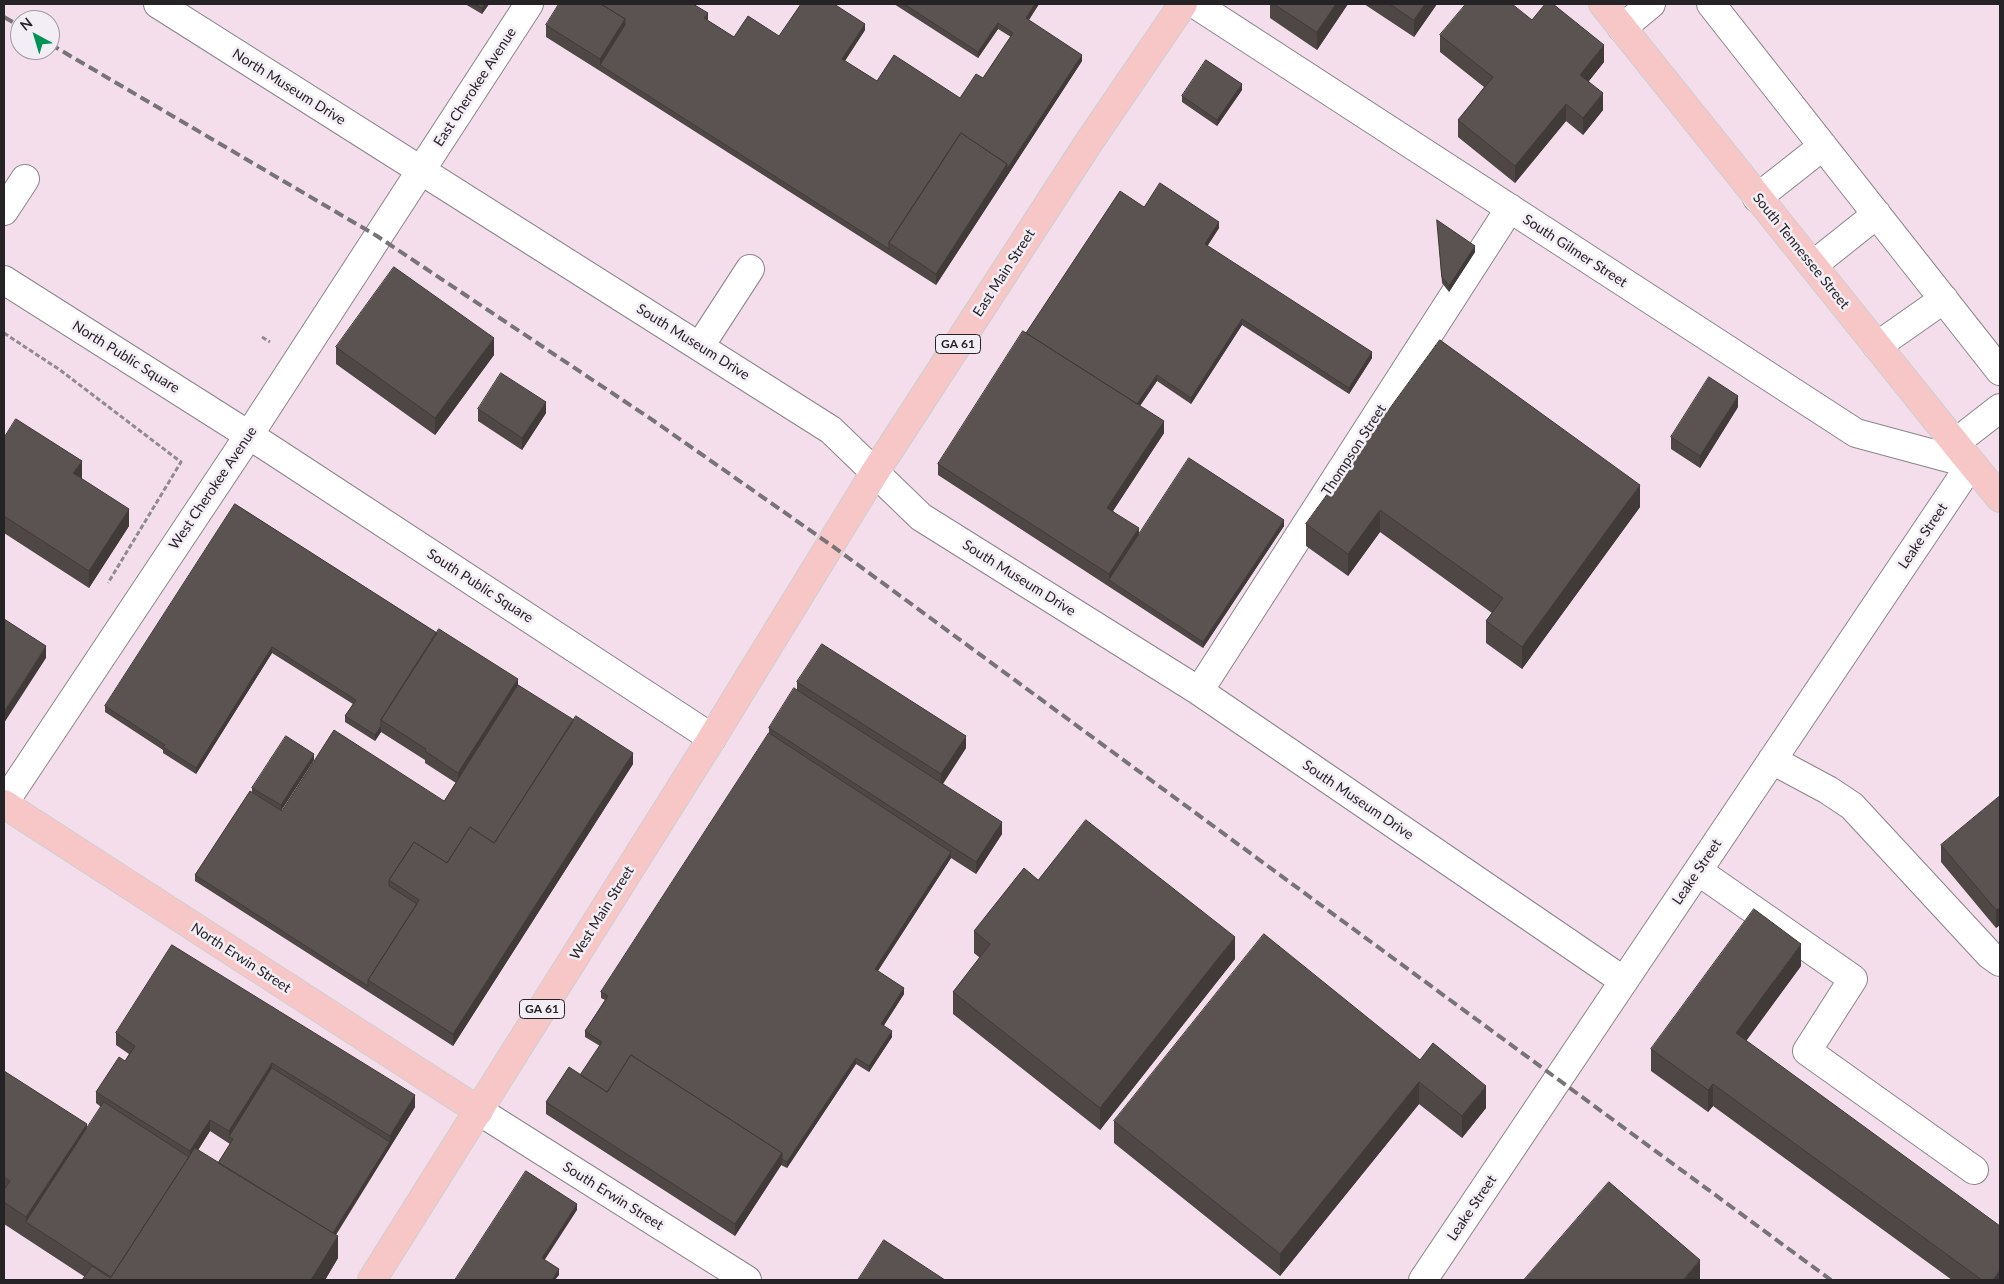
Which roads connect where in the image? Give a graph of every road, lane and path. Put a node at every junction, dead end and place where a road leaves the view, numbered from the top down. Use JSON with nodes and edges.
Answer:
{"nodes":[{"id":1,"x":158,"y":4,"type":"edge"},
{"id":2,"x":529,"y":4,"type":"edge"},
{"id":3,"x":1183,"y":4,"type":"edge"},
{"id":4,"x":1194,"y":4,"type":"edge"},
{"id":5,"x":1603,"y":4,"type":"edge"},
{"id":6,"x":1651,"y":4,"type":"edge"},
{"id":7,"x":1711,"y":4,"type":"edge"},
{"id":8,"x":1622,"y":28,"type":"junction"},
{"id":9,"x":1824,"y":146,"type":"junction"},
{"id":10,"x":420,"y":170,"type":"junction"},
{"id":11,"x":25,"y":179,"type":"dead end"},
{"id":12,"x":1757,"y":198,"type":"junction"},
{"id":13,"x":1510,"y":208,"type":"junction"},
{"id":14,"x":4,"y":211,"type":"edge"},
{"id":15,"x":1877,"y":214,"type":"junction"},
{"id":16,"x":1813,"y":265,"type":"junction"},
{"id":17,"x":750,"y":269,"type":"dead end"},
{"id":18,"x":4,"y":280,"type":"edge"},
{"id":19,"x":1944,"y":299,"type":"junction"},
{"id":20,"x":4,"y":333,"type":"edge"},
{"id":21,"x":700,"y":346,"type":"junction"},
{"id":22,"x":1877,"y":346,"type":"junction"},
{"id":23,"x":2000,"y":371,"type":"edge"},
{"id":24,"x":2000,"y":408,"type":"edge"},
{"id":25,"x":249,"y":435,"type":"junction"},
{"id":26,"x":1963,"y":453,"type":"junction"},
{"id":27,"x":875,"y":472,"type":"junction"},
{"id":28,"x":2000,"y":498,"type":"edge"},
{"id":29,"x":831,"y":545,"type":"joint"},
{"id":30,"x":105,"y":587,"type":"dead end"},
{"id":31,"x":1198,"y":691,"type":"junction"},
{"id":32,"x":712,"y":738,"type":"junction"},
{"id":33,"x":1772,"y":760,"type":"junction"},
{"id":34,"x":4,"y":804,"type":"edge"},
{"id":35,"x":1698,"y":871,"type":"junction"},
{"id":36,"x":2000,"y":962,"type":"edge"},
{"id":37,"x":1624,"y":981,"type":"junction"},
{"id":38,"x":479,"y":1111,"type":"junction"},
{"id":39,"x":1974,"y":1170,"type":"dead end"},
{"id":40,"x":372,"y":1280,"type":"edge"},
{"id":41,"x":747,"y":1280,"type":"edge"},
{"id":42,"x":1423,"y":1280,"type":"edge"}],
"edges":[{"from":1,"to":10,"type":"street","name":"North Museum Drive"},
{"from":2,"to":10,"type":"street","name":"East Cherokee Avenue"},
{"from":3,"to":27,"type":"main road","name":"East Main Street","number":"GA 61"},
{"from":4,"to":13,"type":"street","name":"South Gilmer Street"},
{"from":5,"to":8,"type":"main road","name":"South Tennessee Street"},
{"from":6,"to":8,"type":"street"},
{"from":7,"to":9,"type":"street"},
{"from":8,"to":12,"type":"main road","name":"South Tennessee Street"},
{"from":9,"to":12,"type":"street"},
{"from":9,"to":15,"type":"street"},
{"from":10,"to":21,"type":"street","name":"South Museum Drive"},
{"from":10,"to":25,"type":"street","name":"West Cherokee Avenue"},
{"from":11,"to":14,"type":"street"},
{"from":12,"to":16,"type":"main road","name":"South Tennessee Street"},
{"from":13,"to":26,"type":"street","name":"South Gilmer Street"},
{"from":13,"to":31,"type":"street","name":"Thompson Street"},
{"from":15,"to":16,"type":"street"},
{"from":15,"to":19,"type":"street"},
{"from":16,"to":22,"type":"main road","name":"South Tennessee Street"},
{"from":17,"to":21,"type":"street"},
{"from":18,"to":25,"type":"street","name":"North Public Square"},
{"from":19,"to":22,"type":"street"},
{"from":19,"to":23,"type":"street"},
{"from":20,"to":30,"type":"path"},
{"from":21,"to":27,"type":"street","name":"South Museum Drive"},
{"from":22,"to":26,"type":"main road","name":"South Tennessee Street"},
{"from":24,"to":26,"type":"street","name":"Leake Street"},
{"from":25,"to":32,"type":"street","name":"South Public Square"},
{"from":25,"to":34,"type":"street","name":"West Cherokee Avenue"},
{"from":26,"to":28,"type":"main road","name":"South Tennessee Street"},
{"from":26,"to":33,"type":"street","name":"Leake Street"},
{"from":27,"to":29,"type":"main road","name":"East Main Street","number":"GA 61"},
{"from":27,"to":31,"type":"street","name":"South Museum Drive"},
{"from":29,"to":32,"type":"main road","name":"West Main Street","number":"GA 61"},
{"from":31,"to":37,"type":"street","name":"South Museum Drive"},
{"from":32,"to":38,"type":"main road","name":"West Main Street","number":"GA 61"},
{"from":33,"to":35,"type":"street","name":"Leake Street"},
{"from":33,"to":36,"type":"street"},
{"from":34,"to":38,"type":"main road","name":"North Erwin Street"},
{"from":35,"to":37,"type":"street","name":"Leake Street"},
{"from":35,"to":39,"type":"street"},
{"from":37,"to":42,"type":"street","name":"Leake Street"},
{"from":38,"to":40,"type":"main road","name":"West Main Street","number":"GA 61"},
{"from":38,"to":41,"type":"street","name":"South Erwin Street"}]}
